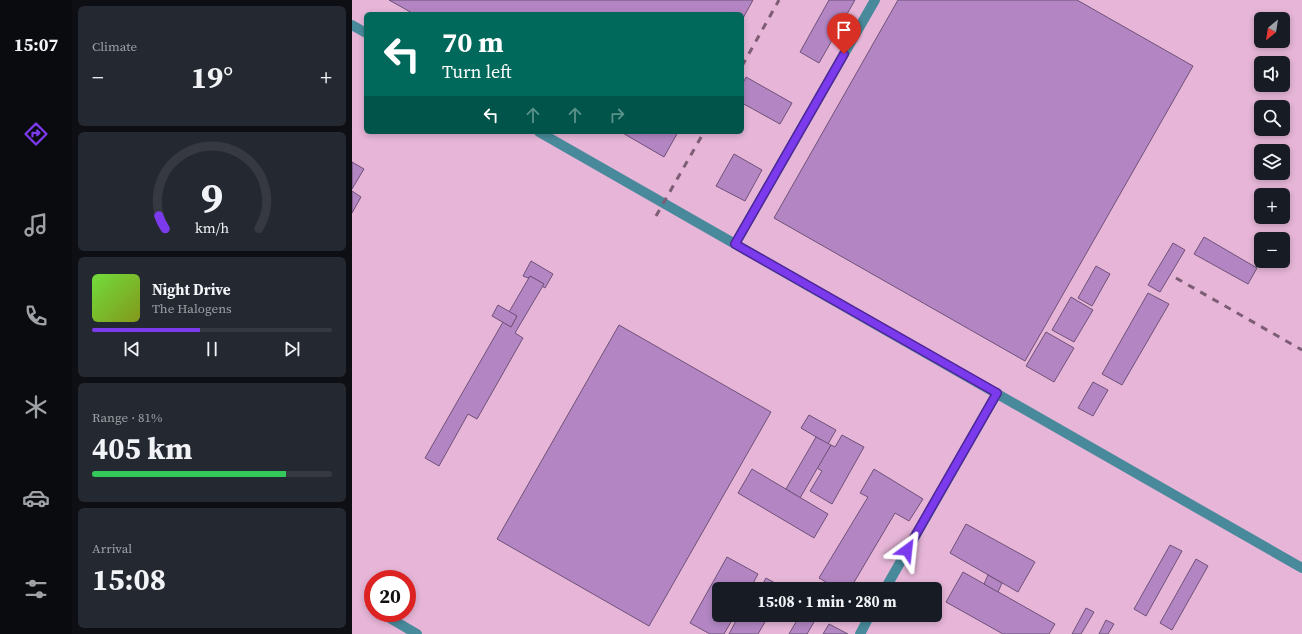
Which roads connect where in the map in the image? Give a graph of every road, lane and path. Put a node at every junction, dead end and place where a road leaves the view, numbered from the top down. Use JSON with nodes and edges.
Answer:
{"nodes":[{"id":1,"x":875,"y":0,"type":"edge"},
{"id":2,"x":352,"y":25,"type":"edge"},
{"id":3,"x":364,"y":32,"type":"edge"},
{"id":4,"x":543,"y":134,"type":"edge"},
{"id":5,"x":735,"y":244,"type":"junction"},
{"id":6,"x":997,"y":393,"type":"junction"},
{"id":7,"x":1302,"y":568,"type":"edge"},
{"id":8,"x":889,"y":582,"type":"edge"},
{"id":9,"x":396,"y":622,"type":"edge"},
{"id":10,"x":866,"y":622,"type":"edge"},
{"id":11,"x":418,"y":634,"type":"edge"},
{"id":12,"x":860,"y":634,"type":"edge"}],
"edges":[{"from":1,"to":5,"type":"lane"},
{"from":2,"to":3,"type":"lane"},
{"from":4,"to":5,"type":"lane"},
{"from":5,"to":6,"type":"lane"},
{"from":6,"to":7,"type":"lane"},
{"from":6,"to":8,"type":"lane"},
{"from":9,"to":11,"type":"lane"},
{"from":10,"to":12,"type":"lane"}]}
